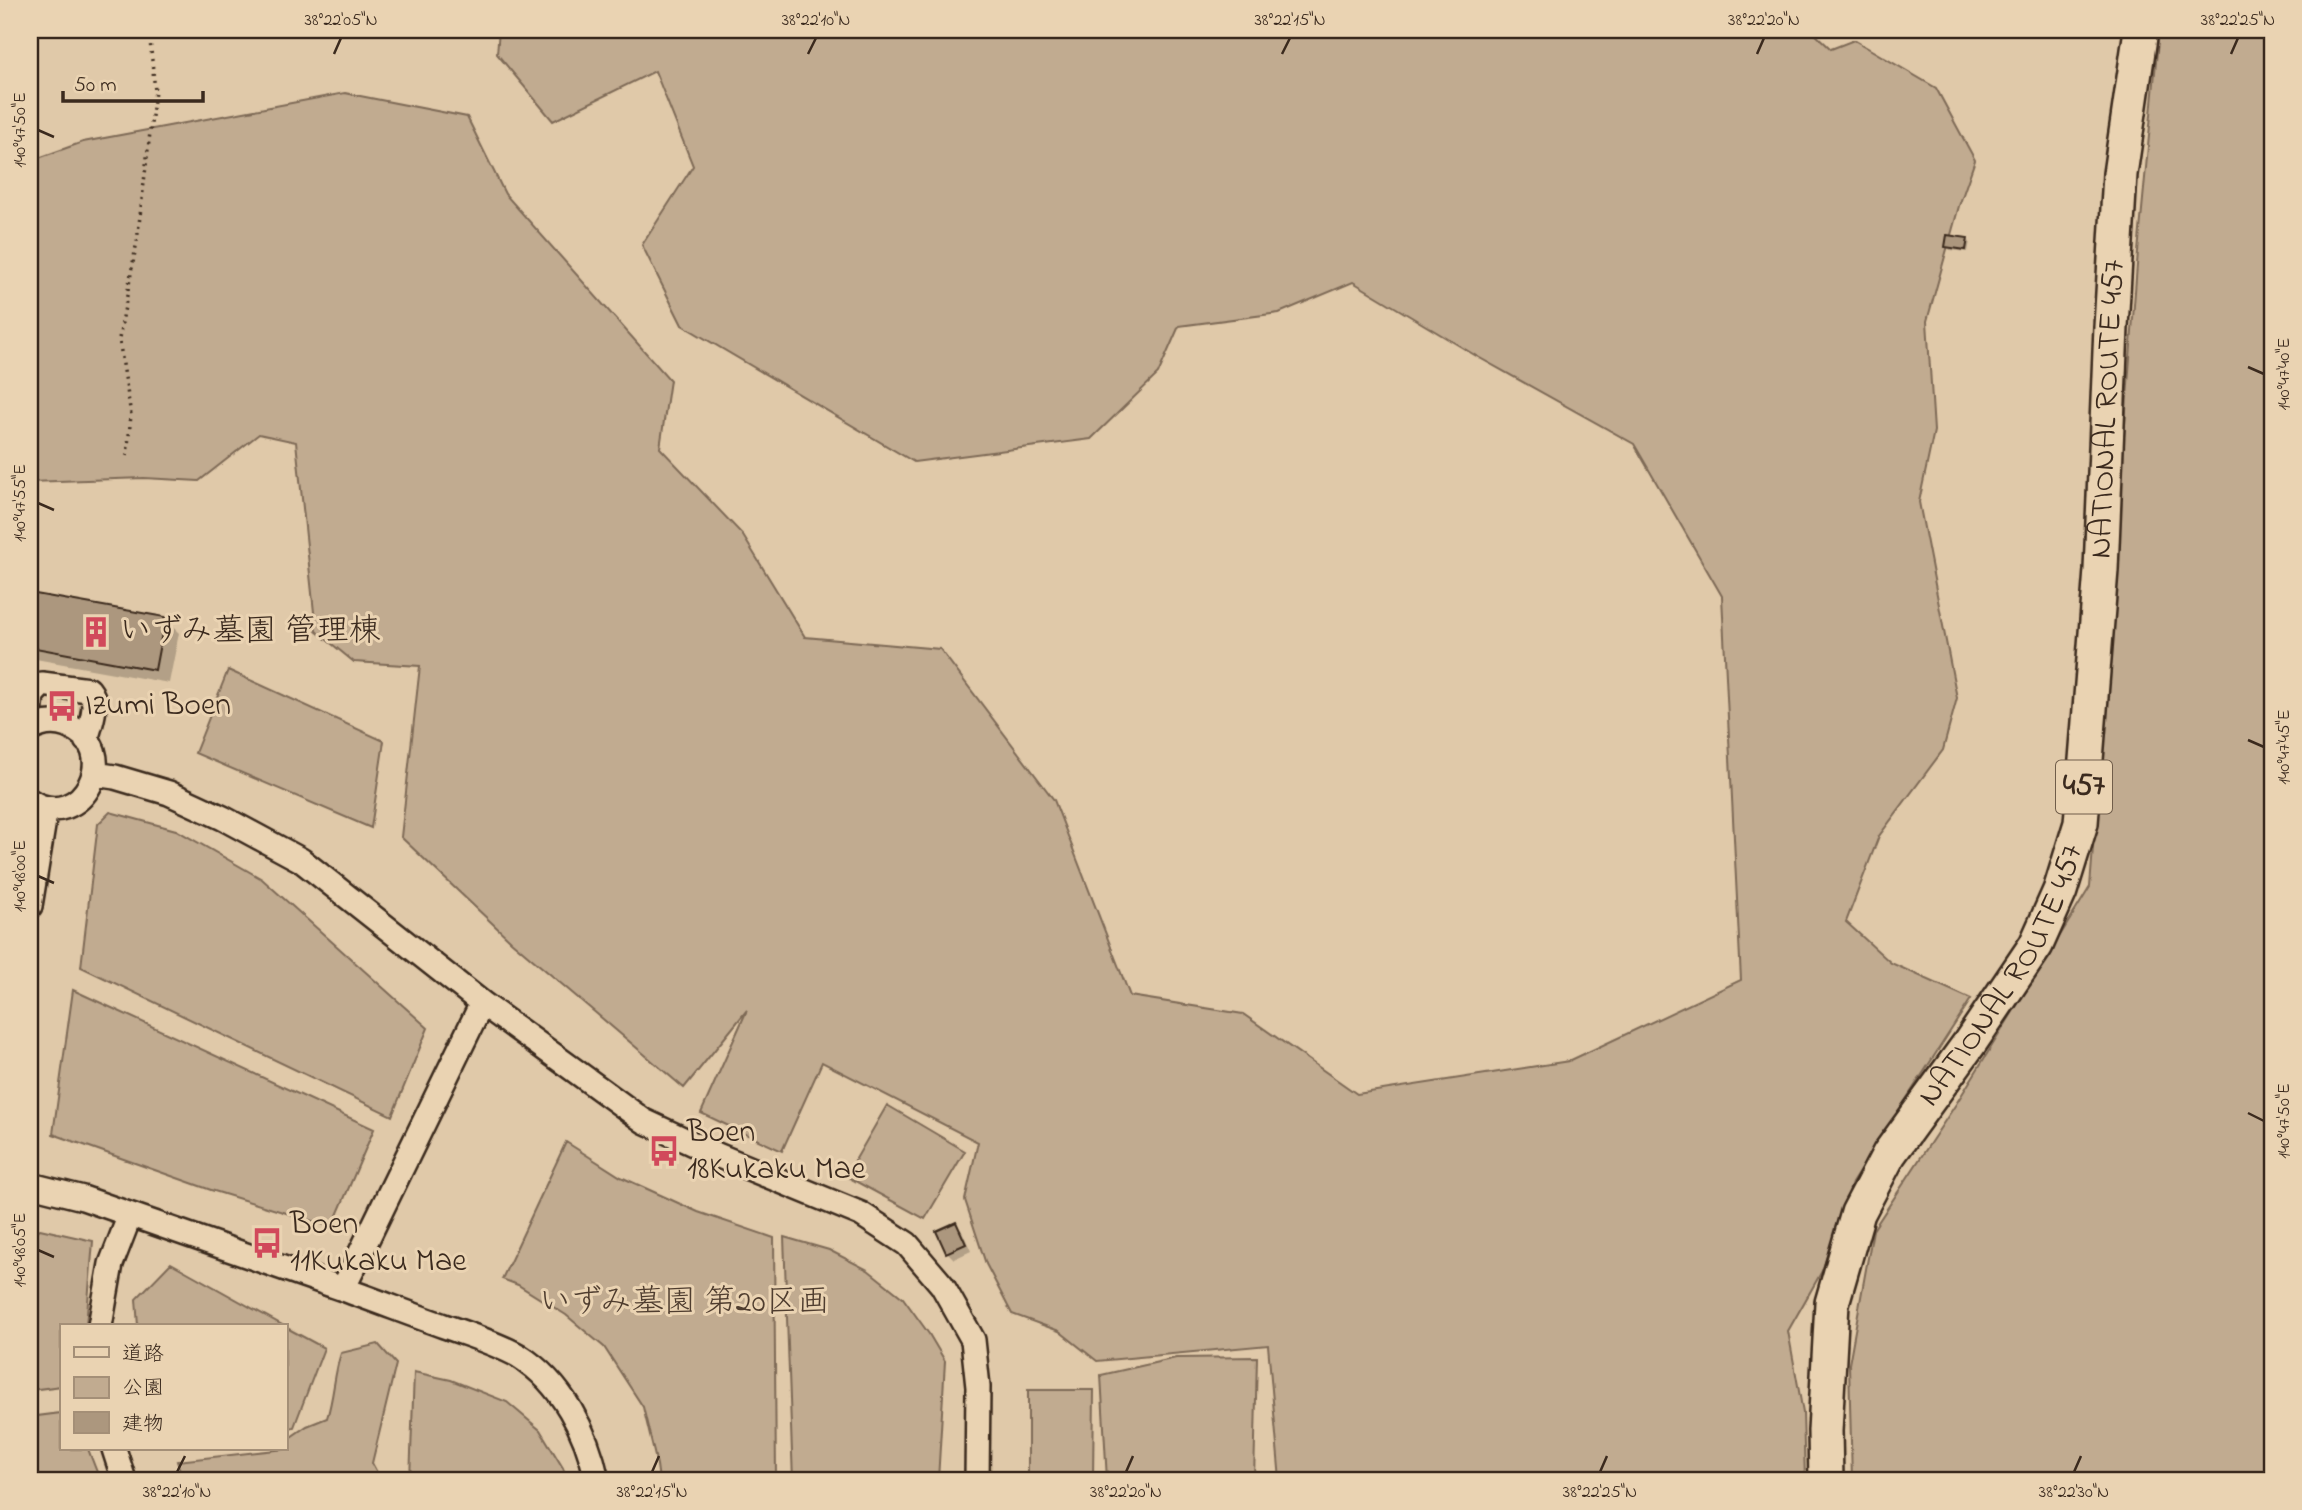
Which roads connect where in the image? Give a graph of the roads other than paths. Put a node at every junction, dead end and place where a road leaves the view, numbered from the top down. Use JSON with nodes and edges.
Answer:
{"nodes":[{"id":1,"x":2141,"y":30,"type":"edge"},
{"id":2,"x":30,"y":715,"type":"edge"},
{"id":3,"x":30,"y":730,"type":"edge"},
{"id":4,"x":86,"y":740,"type":"junction"},
{"id":5,"x":94,"y":774,"type":"junction"},
{"id":6,"x":38,"y":804,"type":"edge"},
{"id":7,"x":30,"y":906,"type":"edge"},
{"id":8,"x":482,"y":1003,"type":"junction"},
{"id":9,"x":30,"y":1186,"type":"edge"},
{"id":10,"x":130,"y":1215,"type":"junction"},
{"id":11,"x":343,"y":1289,"type":"junction"},
{"id":12,"x":100,"y":1324,"type":"edge"},
{"id":13,"x":114,"y":1450,"type":"edge"},
{"id":14,"x":124,"y":1480,"type":"edge"},
{"id":15,"x":597,"y":1480,"type":"edge"},
{"id":16,"x":976,"y":1480,"type":"edge"},
{"id":17,"x":1826,"y":1480,"type":"edge"}],
"edges":[{"from":1,"to":17,"type":"highway","name":"NATIONAL ROUTE 457","number":"457"},
{"from":2,"to":4,"type":"street"},
{"from":3,"to":4,"type":"street"},
{"from":4,"to":5,"type":"street"},
{"from":5,"to":6,"type":"street"},
{"from":5,"to":8,"type":"street"},
{"from":6,"to":7,"type":"street"},
{"from":8,"to":11,"type":"street"},
{"from":8,"to":16,"type":"street"},
{"from":9,"to":10,"type":"street"},
{"from":10,"to":11,"type":"street"},
{"from":10,"to":12,"type":"street"},
{"from":11,"to":15,"type":"street"},
{"from":13,"to":14,"type":"street"}]}
